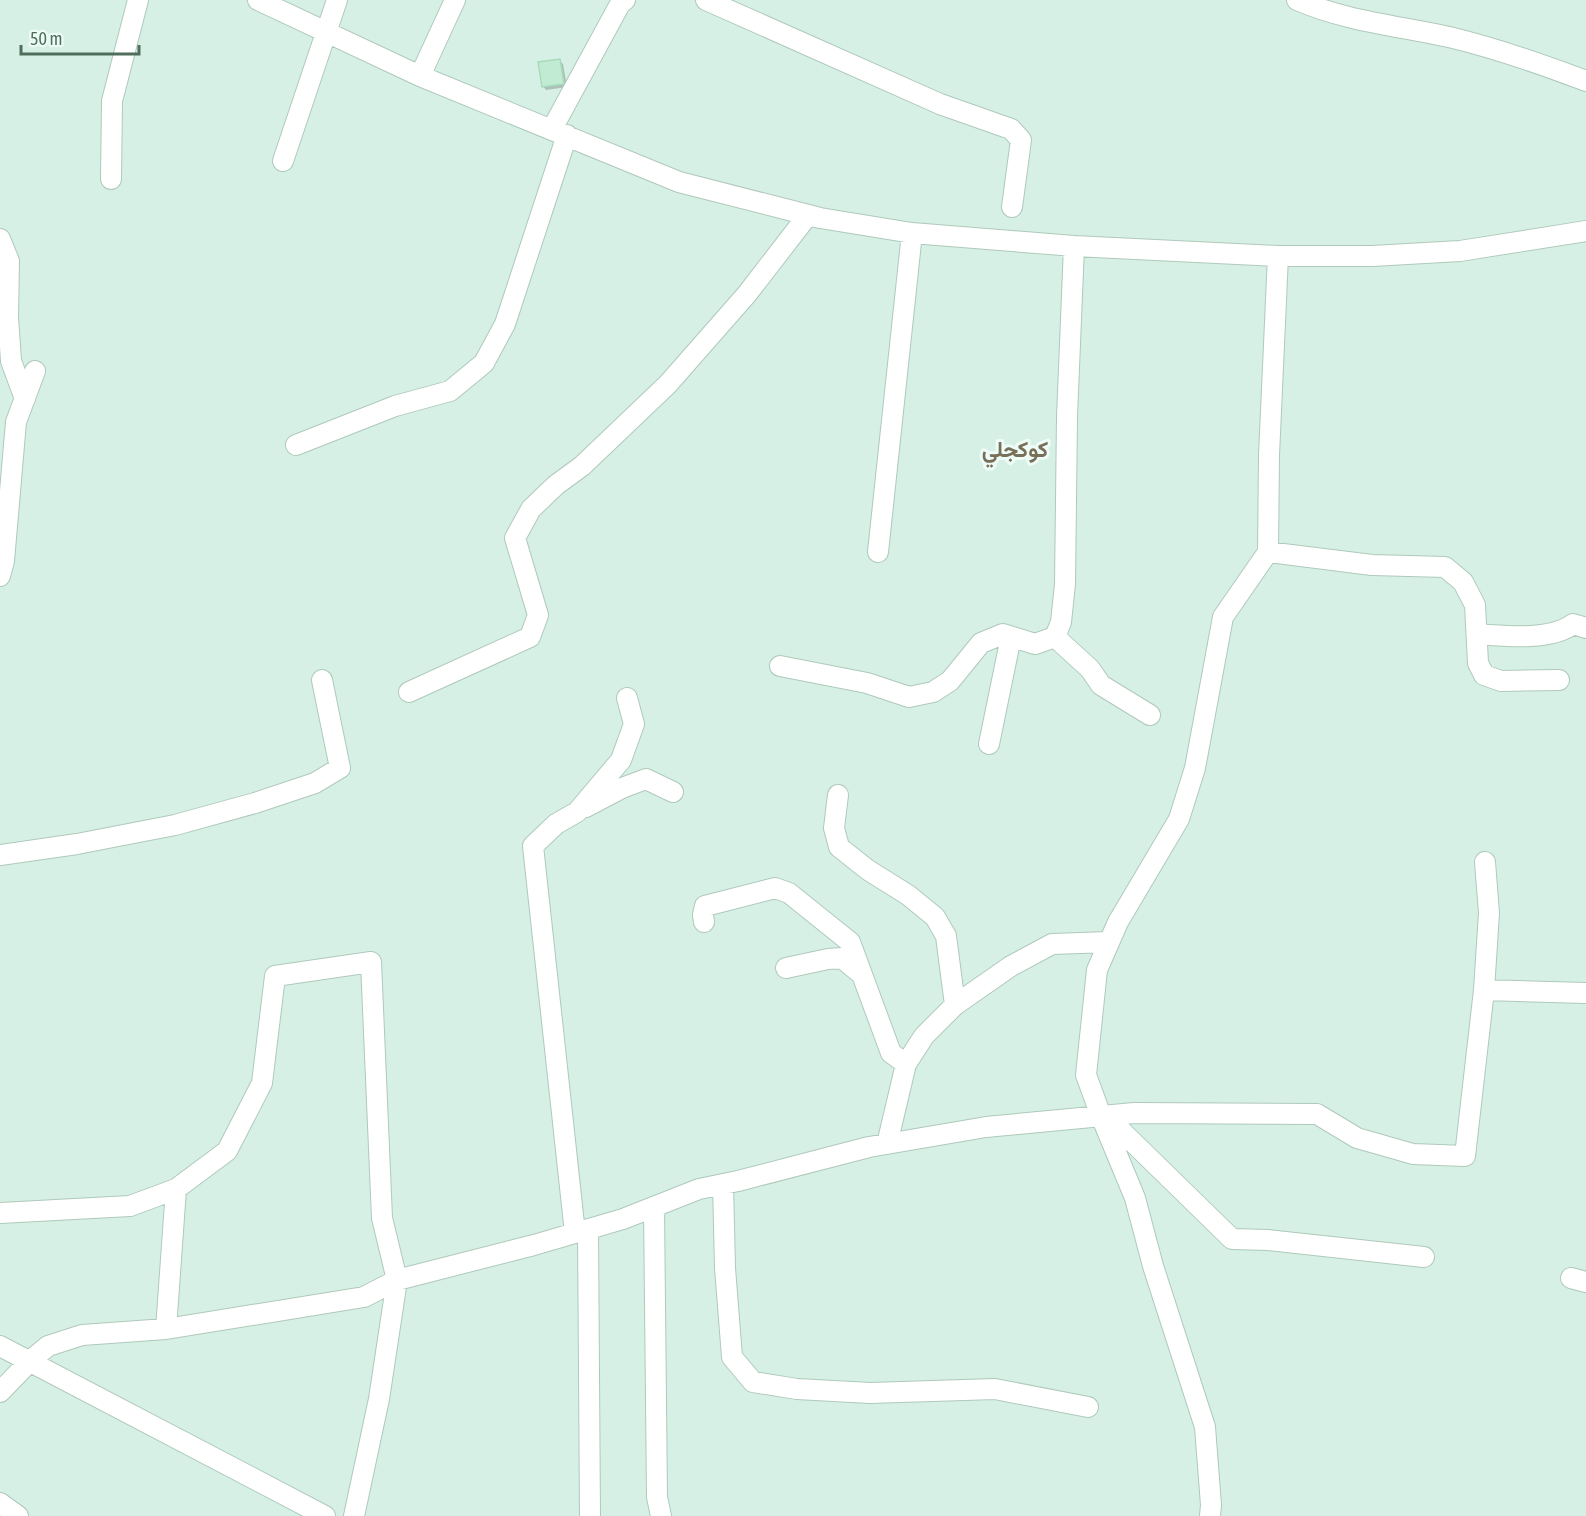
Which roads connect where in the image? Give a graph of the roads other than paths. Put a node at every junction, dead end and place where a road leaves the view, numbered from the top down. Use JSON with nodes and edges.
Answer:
{"nodes":[{"id":1,"x":138,"y":0,"type":"edge"},
{"id":2,"x":258,"y":0,"type":"edge"},
{"id":3,"x":337,"y":0,"type":"edge"},
{"id":4,"x":455,"y":0,"type":"edge"},
{"id":5,"x":625,"y":0,"type":"edge"},
{"id":6,"x":706,"y":0,"type":"edge"},
{"id":7,"x":1297,"y":0,"type":"edge"},
{"id":8,"x":326,"y":32,"type":"junction"},
{"id":9,"x":420,"y":76,"type":"junction"},
{"id":10,"x":1586,"y":81,"type":"edge"},
{"id":11,"x":560,"y":132,"type":"junction"},
{"id":12,"x":283,"y":161,"type":"dead end"},
{"id":13,"x":111,"y":179,"type":"dead end"},
{"id":14,"x":1012,"y":207,"type":"dead end"},
{"id":15,"x":808,"y":215,"type":"junction"},
{"id":16,"x":1586,"y":231,"type":"edge"},
{"id":17,"x":912,"y":233,"type":"junction"},
{"id":18,"x":0,"y":239,"type":"edge"},
{"id":19,"x":1074,"y":246,"type":"junction"},
{"id":20,"x":1278,"y":256,"type":"junction"},
{"id":21,"x":35,"y":371,"type":"dead end"},
{"id":22,"x":25,"y":399,"type":"junction"},
{"id":23,"x":296,"y":446,"type":"dead end"},
{"id":24,"x":878,"y":552,"type":"dead end"},
{"id":25,"x":1268,"y":552,"type":"junction"},
{"id":26,"x":0,"y":576,"type":"edge"},
{"id":27,"x":1586,"y":628,"type":"edge"},
{"id":28,"x":1477,"y":634,"type":"junction"},
{"id":29,"x":1011,"y":637,"type":"junction"},
{"id":30,"x":1055,"y":637,"type":"junction"},
{"id":31,"x":780,"y":666,"type":"dead end"},
{"id":32,"x":322,"y":680,"type":"dead end"},
{"id":33,"x":1559,"y":680,"type":"dead end"},
{"id":34,"x":409,"y":692,"type":"dead end"},
{"id":35,"x":627,"y":698,"type":"dead end"},
{"id":36,"x":1150,"y":715,"type":"dead end"},
{"id":37,"x":989,"y":744,"type":"dead end"},
{"id":38,"x":673,"y":792,"type":"dead end"},
{"id":39,"x":838,"y":795,"type":"dead end"},
{"id":40,"x":577,"y":812,"type":"junction"},
{"id":41,"x":0,"y":855,"type":"edge"},
{"id":42,"x":1485,"y":862,"type":"dead end"},
{"id":43,"x":704,"y":922,"type":"dead end"},
{"id":44,"x":1109,"y":942,"type":"junction"},
{"id":45,"x":786,"y":968,"type":"dead end"},
{"id":46,"x":860,"y":973,"type":"junction"},
{"id":47,"x":1484,"y":990,"type":"junction"},
{"id":48,"x":1586,"y":993,"type":"edge"},
{"id":49,"x":955,"y":1005,"type":"junction"},
{"id":50,"x":906,"y":1065,"type":"junction"},
{"id":51,"x":1103,"y":1116,"type":"junction"},
{"id":52,"x":887,"y":1144,"type":"junction"},
{"id":53,"x":723,"y":1184,"type":"junction"},
{"id":54,"x":176,"y":1189,"type":"junction"},
{"id":55,"x":654,"y":1207,"type":"junction"},
{"id":56,"x":0,"y":1213,"type":"edge"},
{"id":57,"x":582,"y":1231,"type":"junction"},
{"id":58,"x":1424,"y":1257,"type":"dead end"},
{"id":59,"x":397,"y":1280,"type":"junction"},
{"id":60,"x":166,"y":1329,"type":"junction"},
{"id":61,"x":0,"y":1346,"type":"edge"},
{"id":62,"x":30,"y":1361,"type":"junction"},
{"id":63,"x":0,"y":1392,"type":"edge"},
{"id":64,"x":1088,"y":1407,"type":"dead end"},
{"id":65,"x":0,"y":1503,"type":"edge"},
{"id":66,"x":18,"y":1516,"type":"edge"},
{"id":67,"x":325,"y":1516,"type":"edge"},
{"id":68,"x":354,"y":1516,"type":"edge"},
{"id":69,"x":591,"y":1516,"type":"edge"},
{"id":70,"x":661,"y":1516,"type":"edge"},
{"id":71,"x":1210,"y":1516,"type":"edge"}],
"edges":[{"from":1,"to":13,"type":"street"},
{"from":2,"to":8,"type":"street"},
{"from":3,"to":8,"type":"street"},
{"from":4,"to":9,"type":"street"},
{"from":5,"to":11,"type":"street"},
{"from":6,"to":14,"type":"street"},
{"from":7,"to":10,"type":"street"},
{"from":8,"to":9,"type":"street"},
{"from":8,"to":12,"type":"street"},
{"from":9,"to":11,"type":"street"},
{"from":11,"to":15,"type":"street"},
{"from":11,"to":23,"type":"street"},
{"from":15,"to":17,"type":"street"},
{"from":15,"to":34,"type":"street"},
{"from":16,"to":20,"type":"street"},
{"from":17,"to":19,"type":"street"},
{"from":17,"to":24,"type":"street"},
{"from":18,"to":22,"type":"street"},
{"from":19,"to":20,"type":"street"},
{"from":19,"to":30,"type":"street"},
{"from":20,"to":25,"type":"street"},
{"from":21,"to":22,"type":"street"},
{"from":22,"to":26,"type":"street"},
{"from":25,"to":28,"type":"street"},
{"from":25,"to":44,"type":"street"},
{"from":27,"to":28,"type":"street"},
{"from":28,"to":33,"type":"street"},
{"from":29,"to":30,"type":"street"},
{"from":29,"to":31,"type":"street"},
{"from":29,"to":37,"type":"street"},
{"from":30,"to":36,"type":"street"},
{"from":32,"to":41,"type":"street"},
{"from":35,"to":40,"type":"street"},
{"from":38,"to":40,"type":"street"},
{"from":39,"to":49,"type":"street"},
{"from":40,"to":57,"type":"street"},
{"from":42,"to":47,"type":"street"},
{"from":43,"to":46,"type":"street"},
{"from":44,"to":49,"type":"street"},
{"from":44,"to":51,"type":"street"},
{"from":45,"to":46,"type":"street"},
{"from":46,"to":50,"type":"street"},
{"from":47,"to":48,"type":"street"},
{"from":47,"to":51,"type":"street"},
{"from":49,"to":50,"type":"street"},
{"from":50,"to":52,"type":"street"},
{"from":51,"to":52,"type":"street"},
{"from":51,"to":58,"type":"street"},
{"from":51,"to":71,"type":"street"},
{"from":52,"to":53,"type":"street"},
{"from":53,"to":55,"type":"street"},
{"from":53,"to":64,"type":"street"},
{"from":54,"to":56,"type":"street"},
{"from":54,"to":59,"type":"street"},
{"from":54,"to":60,"type":"street"},
{"from":55,"to":57,"type":"street"},
{"from":55,"to":70,"type":"street"},
{"from":57,"to":59,"type":"street"},
{"from":57,"to":69,"type":"street"},
{"from":59,"to":60,"type":"street"},
{"from":59,"to":68,"type":"street"},
{"from":60,"to":62,"type":"street"},
{"from":61,"to":62,"type":"street"},
{"from":62,"to":63,"type":"street"},
{"from":62,"to":67,"type":"street"},
{"from":65,"to":66,"type":"street"}]}
